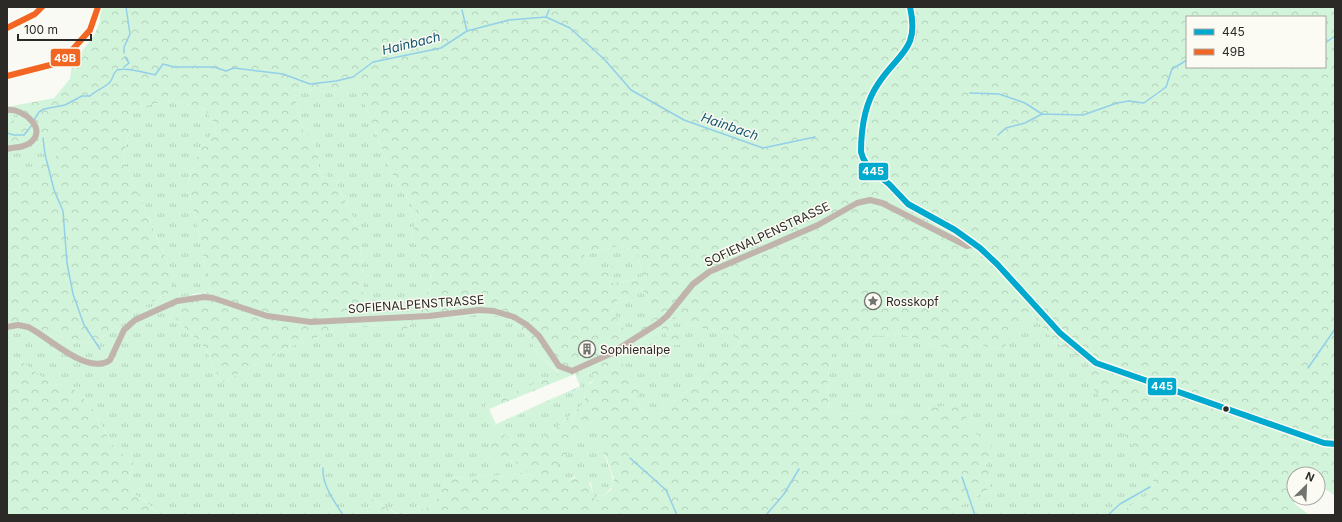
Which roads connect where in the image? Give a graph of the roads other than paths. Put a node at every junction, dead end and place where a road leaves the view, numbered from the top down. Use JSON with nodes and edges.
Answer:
{"nodes":[{"id":1,"x":42,"y":7,"type":"edge"},
{"id":2,"x":98,"y":7,"type":"edge"},
{"id":3,"x":910,"y":7,"type":"edge"},
{"id":4,"x":7,"y":28,"type":"edge"},
{"id":5,"x":7,"y":76,"type":"edge"},
{"id":6,"x":7,"y":110,"type":"edge"},
{"id":7,"x":7,"y":149,"type":"edge"},
{"id":8,"x":975,"y":244,"type":"junction"},
{"id":9,"x":7,"y":327,"type":"edge"},
{"id":10,"x":1335,"y":444,"type":"edge"}],
"edges":[{"from":1,"to":4,"type":"street"},
{"from":2,"to":5,"type":"street"},
{"from":3,"to":8,"type":"main road"},
{"from":6,"to":7,"type":"street"},
{"from":8,"to":9,"type":"street","name":"SOFIENALPENSTRASSE"},
{"from":8,"to":10,"type":"main road"}]}
